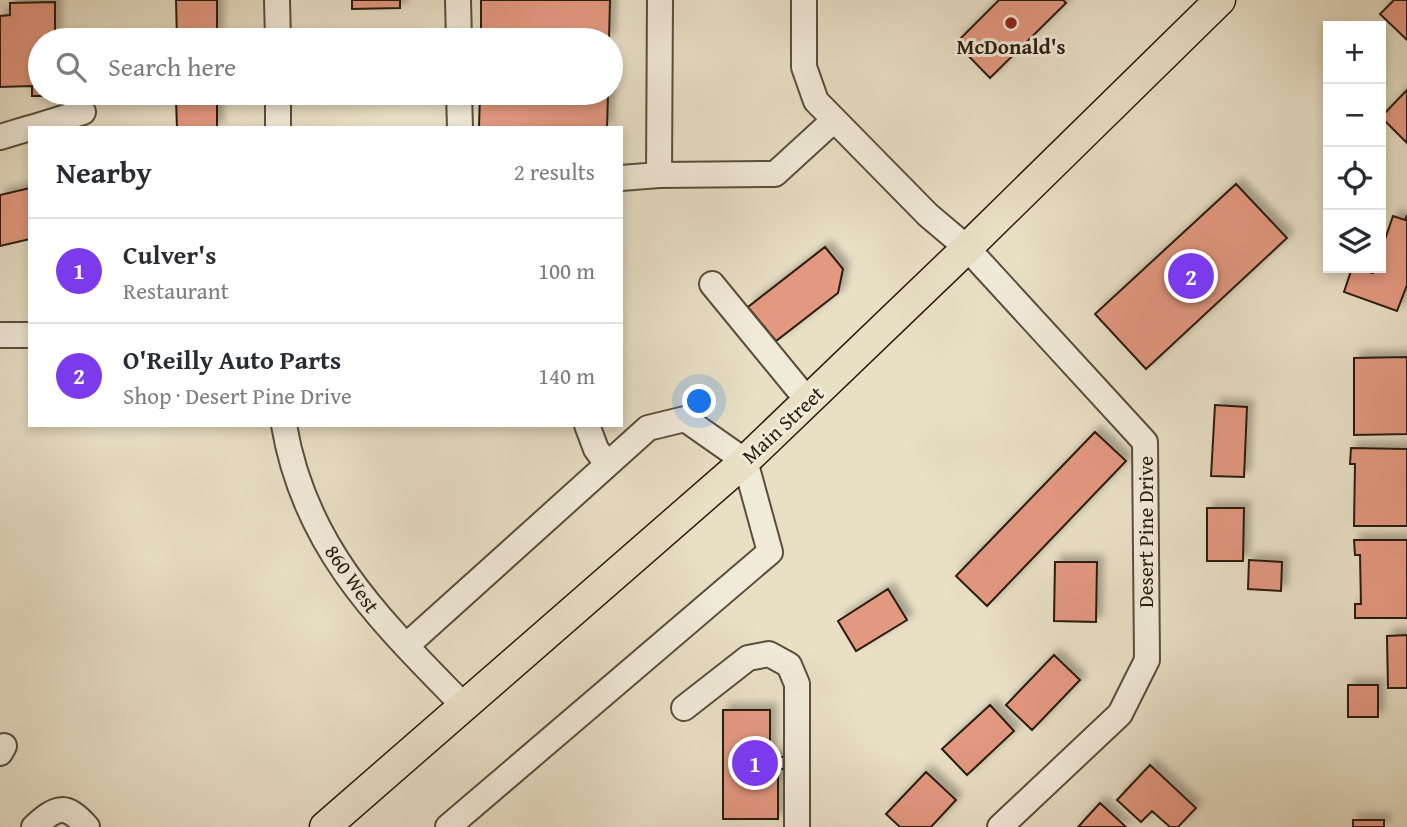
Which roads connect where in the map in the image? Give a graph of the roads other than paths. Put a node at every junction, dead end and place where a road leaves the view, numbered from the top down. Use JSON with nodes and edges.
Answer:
{"nodes":[{"id":1,"x":277,"y":0,"type":"edge"},
{"id":2,"x":458,"y":0,"type":"edge"},
{"id":3,"x":660,"y":0,"type":"edge"},
{"id":4,"x":804,"y":0,"type":"edge"},
{"id":5,"x":1220,"y":0,"type":"edge"},
{"id":6,"x":278,"y":28,"type":"edge"},
{"id":7,"x":459,"y":28,"type":"edge"},
{"id":8,"x":278,"y":105,"type":"edge"},
{"id":9,"x":459,"y":105,"type":"edge"},
{"id":10,"x":83,"y":112,"type":"dead end"},
{"id":11,"x":834,"y":120,"type":"junction"},
{"id":12,"x":37,"y":126,"type":"edge"},
{"id":13,"x":278,"y":126,"type":"edge"},
{"id":14,"x":460,"y":126,"type":"edge"},
{"id":15,"x":28,"y":129,"type":"edge"},
{"id":16,"x":0,"y":137,"type":"edge"},
{"id":17,"x":659,"y":175,"type":"junction"},
{"id":18,"x":623,"y":178,"type":"edge"},
{"id":19,"x":967,"y":248,"type":"junction"},
{"id":20,"x":712,"y":284,"type":"dead end"},
{"id":21,"x":0,"y":335,"type":"edge"},
{"id":22,"x":28,"y":335,"type":"edge"},
{"id":23,"x":808,"y":401,"type":"junction"},
{"id":24,"x":284,"y":427,"type":"edge"},
{"id":25,"x":588,"y":427,"type":"edge"},
{"id":26,"x":745,"y":461,"type":"junction"},
{"id":27,"x":607,"y":464,"type":"junction"},
{"id":28,"x":406,"y":646,"type":"junction"},
{"id":29,"x":464,"y":706,"type":"junction"},
{"id":30,"x":684,"y":708,"type":"dead end"},
{"id":31,"x":34,"y":827,"type":"edge"},
{"id":32,"x":87,"y":827,"type":"edge"},
{"id":33,"x":325,"y":827,"type":"edge"},
{"id":34,"x":448,"y":827,"type":"edge"},
{"id":35,"x":797,"y":827,"type":"edge"},
{"id":36,"x":1000,"y":827,"type":"edge"}],
"edges":[{"from":1,"to":6,"type":"street"},
{"from":2,"to":7,"type":"street"},
{"from":3,"to":17,"type":"street"},
{"from":4,"to":11,"type":"street","name":"Desert Pine Drive"},
{"from":5,"to":19,"type":"main road","name":"Main Street"},
{"from":8,"to":13,"type":"street"},
{"from":9,"to":14,"type":"street"},
{"from":10,"to":12,"type":"street"},
{"from":11,"to":17,"type":"street"},
{"from":11,"to":19,"type":"street","name":"Desert Pine Drive"},
{"from":15,"to":16,"type":"street"},
{"from":17,"to":18,"type":"street"},
{"from":19,"to":23,"type":"main road","name":"Main Street"},
{"from":19,"to":36,"type":"street","name":"Desert Pine Drive"},
{"from":20,"to":23,"type":"street"},
{"from":21,"to":22,"type":"street"},
{"from":23,"to":26,"type":"main road","name":"Main Street"},
{"from":24,"to":28,"type":"street","name":"860 West"},
{"from":25,"to":27,"type":"street"},
{"from":26,"to":27,"type":"street"},
{"from":26,"to":29,"type":"main road","name":"Main Street"},
{"from":26,"to":34,"type":"street"},
{"from":27,"to":28,"type":"street"},
{"from":28,"to":29,"type":"street","name":"860 West"},
{"from":29,"to":33,"type":"main road","name":"Main Street"},
{"from":30,"to":35,"type":"street"},
{"from":31,"to":32,"type":"street"}]}
